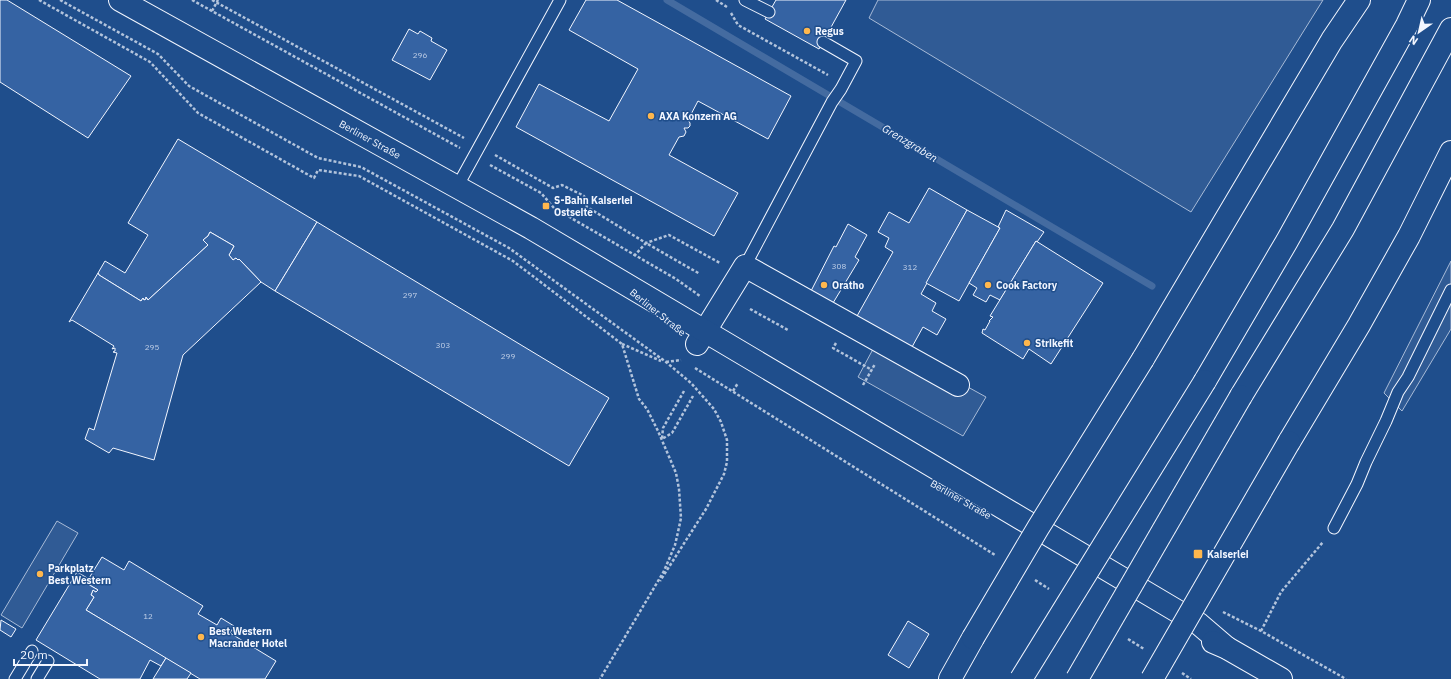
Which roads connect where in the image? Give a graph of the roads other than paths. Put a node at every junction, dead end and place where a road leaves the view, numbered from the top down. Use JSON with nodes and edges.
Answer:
{"nodes":[{"id":1,"x":120,"y":0,"type":"edge"},
{"id":2,"x":560,"y":0,"type":"edge"},
{"id":3,"x":745,"y":0,"type":"edge"},
{"id":4,"x":1359,"y":0,"type":"edge"},
{"id":5,"x":1419,"y":0,"type":"edge"},
{"id":6,"x":769,"y":12,"type":"dead end"},
{"id":7,"x":1451,"y":29,"type":"edge"},
{"id":8,"x":823,"y":42,"type":"dead end"},
{"id":9,"x":1451,"y":152,"type":"edge"},
{"id":10,"x":457,"y":187,"type":"junction"},
{"id":11,"x":743,"y":270,"type":"junction"},
{"id":12,"x":1451,"y":290,"type":"edge"},
{"id":13,"x":701,"y":338,"type":"junction"},
{"id":14,"x":958,"y":385,"type":"dead end"},
{"id":15,"x":1334,"y":528,"type":"road end"},
{"id":16,"x":32,"y":651,"type":"dead end"},
{"id":17,"x":48,"y":661,"type":"dead end"},
{"id":18,"x":15,"y":679,"type":"edge"},
{"id":19,"x":37,"y":679,"type":"edge"},
{"id":20,"x":950,"y":679,"type":"edge"},
{"id":21,"x":1021,"y":679,"type":"edge"},
{"id":22,"x":1077,"y":679,"type":"edge"},
{"id":23,"x":1152,"y":679,"type":"edge"},
{"id":24,"x":1281,"y":679,"type":"edge"}],
"edges":[{"from":1,"to":10,"type":"main road","name":"Berliner Straße"},
{"from":2,"to":10,"type":"lane"},
{"from":3,"to":6,"type":"lane"},
{"from":4,"to":20,"type":"main road","bridge":true},
{"from":5,"to":21,"type":"main road","bridge":true},
{"from":7,"to":22,"type":"main road","bridge":true},
{"from":8,"to":11,"type":"lane"},
{"from":9,"to":23,"type":"main road","bridge":true},
{"from":10,"to":13,"type":"main road","name":"Berliner Straße"},
{"from":11,"to":13,"type":"main road"},
{"from":11,"to":14,"type":"main road"},
{"from":12,"to":15,"type":"lane"},
{"from":13,"to":24,"type":"main road","name":"Berliner Straße"},
{"from":16,"to":18,"type":"lane"},
{"from":17,"to":19,"type":"lane"}]}
